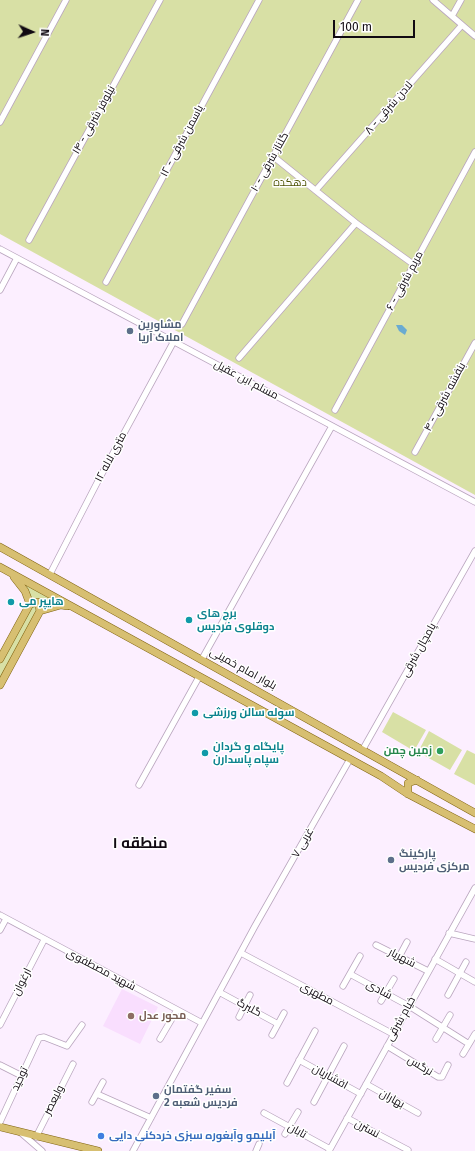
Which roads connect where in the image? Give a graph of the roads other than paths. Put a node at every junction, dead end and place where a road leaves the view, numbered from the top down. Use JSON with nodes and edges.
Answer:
{"nodes":[{"id":1,"x":66,"y":0,"type":"edge"},
{"id":2,"x":160,"y":0,"type":"edge"},
{"id":3,"x":259,"y":0,"type":"edge"},
{"id":4,"x":358,"y":0,"type":"edge"},
{"id":5,"x":433,"y":0,"type":"edge"},
{"id":6,"x":461,"y":0,"type":"edge"},
{"id":7,"x":452,"y":16,"type":"junction"},
{"id":8,"x":462,"y":25,"type":"junction"},
{"id":9,"x":475,"y":36,"type":"edge"},
{"id":10,"x":0,"y":122,"type":"edge"},
{"id":11,"x":475,"y":152,"type":"edge"},
{"id":12,"x":274,"y":156,"type":"junction"},
{"id":13,"x":316,"y":190,"type":"junction"},
{"id":14,"x":356,"y":223,"type":"junction"},
{"id":15,"x":29,"y":240,"type":"dead end"},
{"id":16,"x":0,"y":249,"type":"edge"},
{"id":17,"x":17,"y":258,"type":"junction"},
{"id":18,"x":413,"y":264,"type":"junction"},
{"id":19,"x":106,"y":282,"type":"dead end"},
{"id":20,"x":0,"y":290,"type":"edge"},
{"id":21,"x":182,"y":324,"type":"dead end"},
{"id":22,"x":174,"y":341,"type":"junction"},
{"id":23,"x":475,"y":342,"type":"edge"},
{"id":24,"x":239,"y":358,"type":"dead end"},
{"id":25,"x":335,"y":410,"type":"dead end"},
{"id":26,"x":332,"y":426,"type":"junction"},
{"id":27,"x":415,"y":452,"type":"dead end"},
{"id":28,"x":475,"y":502,"type":"edge"},
{"id":29,"x":0,"y":547,"type":"edge"},
{"id":30,"x":475,"y":551,"type":"edge"},
{"id":31,"x":0,"y":567,"type":"edge"},
{"id":32,"x":10,"y":572,"type":"junction"},
{"id":33,"x":50,"y":574,"type":"junction"},
{"id":34,"x":30,"y":604,"type":"junction"},
{"id":35,"x":73,"y":608,"type":"junction"},
{"id":36,"x":40,"y":611,"type":"junction"},
{"id":37,"x":0,"y":659,"type":"edge"},
{"id":38,"x":202,"y":659,"type":"junction"},
{"id":39,"x":199,"y":677,"type":"junction"},
{"id":40,"x":0,"y":685,"type":"edge"},
{"id":41,"x":363,"y":749,"type":"junction"},
{"id":42,"x":350,"y":759,"type":"junction"},
{"id":43,"x":417,"y":780,"type":"junction"},
{"id":44,"x":139,"y":785,"type":"dead end"},
{"id":45,"x":408,"y":794,"type":"junction"},
{"id":46,"x":475,"y":813,"type":"edge"},
{"id":47,"x":475,"y":829,"type":"edge"},
{"id":48,"x":475,"y":888,"type":"edge"},
{"id":49,"x":0,"y":915,"type":"edge"},
{"id":50,"x":6,"y":919,"type":"junction"},
{"id":51,"x":0,"y":930,"type":"edge"},
{"id":52,"x":449,"y":933,"type":"junction"},
{"id":53,"x":475,"y":939,"type":"edge"},
{"id":54,"x":44,"y":940,"type":"junction"},
{"id":55,"x":407,"y":942,"type":"dead end"},
{"id":56,"x":376,"y":945,"type":"dead end"},
{"id":57,"x":241,"y":953,"type":"junction"},
{"id":58,"x":360,"y":956,"type":"dead end"},
{"id":59,"x":399,"y":957,"type":"junction"},
{"id":60,"x":435,"y":959,"type":"junction"},
{"id":61,"x":466,"y":962,"type":"dead end"},
{"id":62,"x":428,"y":971,"type":"junction"},
{"id":63,"x":460,"y":973,"type":"junction"},
{"id":64,"x":350,"y":974,"type":"junction"},
{"id":65,"x":394,"y":979,"type":"dead end"},
{"id":66,"x":475,"y":982,"type":"edge"},
{"id":67,"x":343,"y":986,"type":"dead end"},
{"id":68,"x":219,"y":992,"type":"junction"},
{"id":69,"x":386,"y":994,"type":"junction"},
{"id":70,"x":250,"y":995,"type":"dead end"},
{"id":71,"x":448,"y":995,"type":"dead end"},
{"id":72,"x":381,"y":1001,"type":"dead end"},
{"id":73,"x":244,"y":1006,"type":"junction"},
{"id":74,"x":409,"y":1006,"type":"junction"},
{"id":75,"x":177,"y":1010,"type":"junction"},
{"id":76,"x":284,"y":1013,"type":"dead end"},
{"id":77,"x":450,"y":1015,"type":"dead end"},
{"id":78,"x":239,"y":1017,"type":"dead end"},
{"id":79,"x":202,"y":1023,"type":"junction"},
{"id":80,"x":278,"y":1024,"type":"junction"},
{"id":81,"x":0,"y":1025,"type":"edge"},
{"id":82,"x":82,"y":1025,"type":"dead end"},
{"id":83,"x":443,"y":1027,"type":"junction"},
{"id":84,"x":315,"y":1032,"type":"dead end"},
{"id":85,"x":393,"y":1034,"type":"junction"},
{"id":86,"x":475,"y":1034,"type":"edge"},
{"id":87,"x":272,"y":1035,"type":"dead end"},
{"id":88,"x":160,"y":1039,"type":"dead end"},
{"id":89,"x":436,"y":1039,"type":"dead end"},
{"id":90,"x":469,"y":1044,"type":"junction"},
{"id":91,"x":344,"y":1046,"type":"dead end"},
{"id":92,"x":387,"y":1046,"type":"junction"},
{"id":93,"x":463,"y":1054,"type":"dead end"},
{"id":94,"x":299,"y":1060,"type":"junction"},
{"id":95,"x":73,"y":1064,"type":"dead end"},
{"id":96,"x":0,"y":1065,"type":"edge"},
{"id":97,"x":448,"y":1065,"type":"dead end"},
{"id":98,"x":22,"y":1076,"type":"junction"},
{"id":99,"x":329,"y":1076,"type":"junction"},
{"id":100,"x":103,"y":1082,"type":"dead end"},
{"id":101,"x":287,"y":1084,"type":"dead end"},
{"id":102,"x":366,"y":1084,"type":"junction"},
{"id":103,"x":97,"y":1094,"type":"junction"},
{"id":104,"x":361,"y":1094,"type":"junction"},
{"id":105,"x":92,"y":1102,"type":"dead end"},
{"id":106,"x":314,"y":1102,"type":"dead end"},
{"id":107,"x":298,"y":1112,"type":"dead end"},
{"id":108,"x":264,"y":1113,"type":"dead end"},
{"id":109,"x":418,"y":1113,"type":"dead end"},
{"id":110,"x":151,"y":1118,"type":"junction"},
{"id":111,"x":347,"y":1118,"type":"junction"},
{"id":112,"x":0,"y":1122,"type":"edge"},
{"id":113,"x":0,"y":1127,"type":"edge"},
{"id":114,"x":289,"y":1127,"type":"junction"},
{"id":115,"x":20,"y":1132,"type":"junction"},
{"id":116,"x":285,"y":1134,"type":"dead end"},
{"id":117,"x":36,"y":1137,"type":"junction"},
{"id":118,"x":259,"y":1144,"type":"dead end"},
{"id":119,"x":39,"y":1150,"type":"edge"},
{"id":120,"x":330,"y":1150,"type":"edge"},
{"id":121,"x":408,"y":1150,"type":"dead end"},
{"id":122,"x":98,"y":1151,"type":"edge"},
{"id":123,"x":133,"y":1151,"type":"edge"},
{"id":124,"x":256,"y":1151,"type":"edge"}],
"edges":[{"from":1,"to":10,"type":"street"},
{"from":2,"to":15,"type":"street","name":"نیلوفر شرقی - ۱۴"},
{"from":3,"to":19,"type":"street","name":"یاسمن شرقی - ۱۲"},
{"from":4,"to":12,"type":"street","name":"گلناز شرقی - ۱۰"},
{"from":5,"to":7,"type":"street"},
{"from":6,"to":7,"type":"street"},
{"from":7,"to":8,"type":"street"},
{"from":8,"to":9,"type":"street"},
{"from":8,"to":13,"type":"street","name":"لادن شرقی - ۸"},
{"from":11,"to":18,"type":"street","name":"مریم شرقی - ۶"},
{"from":12,"to":13,"type":"street"},
{"from":12,"to":21,"type":"street","name":"گلناز شرقی - ۱۰"},
{"from":13,"to":14,"type":"street"},
{"from":14,"to":18,"type":"street"},
{"from":14,"to":24,"type":"street"},
{"from":16,"to":17,"type":"street","name":"مسلم ابن عقیل"},
{"from":17,"to":20,"type":"street"},
{"from":17,"to":22,"type":"street","name":"مسلم ابن عقیل"},
{"from":18,"to":25,"type":"street","name":"مریم شرقی - ۶"},
{"from":22,"to":26,"type":"street","name":"مسلم ابن عقیل"},
{"from":22,"to":33,"type":"street","name":"۱۲ متری لاله"},
{"from":23,"to":27,"type":"street","name":"بنفشه شرقی - ۴"},
{"from":26,"to":28,"type":"street","name":"مسلم ابن عقیل"},
{"from":26,"to":38,"type":"street"},
{"from":29,"to":33,"type":"main road","name":"بلوار امام خمینی"},
{"from":30,"to":41,"type":"street","name":"پامچال شرقی"},
{"from":31,"to":32,"type":"main road"},
{"from":32,"to":34,"type":"main road"},
{"from":32,"to":35,"type":"main road"},
{"from":33,"to":38,"type":"main road","name":"بلوار امام خمینی"},
{"from":34,"to":36,"type":"main road"},
{"from":34,"to":37,"type":"main road"},
{"from":35,"to":36,"type":"main road"},
{"from":35,"to":39,"type":"main road"},
{"from":36,"to":40,"type":"main road"},
{"from":38,"to":41,"type":"main road","name":"بلوار امام خمینی"},
{"from":39,"to":42,"type":"main road"},
{"from":39,"to":44,"type":"street"},
{"from":41,"to":43,"type":"main road","name":"بلوار امام خمینی"},
{"from":42,"to":45,"type":"main road"},
{"from":42,"to":57,"type":"street","name":"۷ غربی"},
{"from":43,"to":45,"type":"main road"},
{"from":43,"to":46,"type":"main road","name":"بلوار امام خمینی"},
{"from":45,"to":47,"type":"main road"},
{"from":48,"to":52,"type":"street","name":"خیام شرقی"},
{"from":49,"to":50,"type":"street","name":"شهید مصطفوی"},
{"from":50,"to":51,"type":"street"},
{"from":50,"to":54,"type":"street","name":"شهید مصطفوی"},
{"from":52,"to":53,"type":"street"},
{"from":52,"to":60,"type":"street","name":"خیام شرقی"},
{"from":54,"to":75,"type":"street","name":"شهید مصطفوی"},
{"from":54,"to":81,"type":"street","name":"ارغوان"},
{"from":55,"to":59,"type":"street"},
{"from":56,"to":59,"type":"street","name":"شهریار"},
{"from":57,"to":68,"type":"street"},
{"from":57,"to":85,"type":"street","name":"مطهری"},
{"from":58,"to":64,"type":"street"},
{"from":59,"to":62,"type":"street","name":"شهریار"},
{"from":60,"to":62,"type":"street","name":"خیام شرقی"},
{"from":60,"to":63,"type":"street"},
{"from":61,"to":63,"type":"street"},
{"from":62,"to":74,"type":"street","name":"خیام شرقی"},
{"from":63,"to":66,"type":"street"},
{"from":63,"to":71,"type":"street"},
{"from":64,"to":67,"type":"street"},
{"from":64,"to":69,"type":"street","name":"شادی"},
{"from":65,"to":69,"type":"street"},
{"from":68,"to":73,"type":"street","name":"گلبرگ"},
{"from":68,"to":79,"type":"street"},
{"from":69,"to":72,"type":"street"},
{"from":69,"to":74,"type":"street","name":"شادی"},
{"from":70,"to":73,"type":"street"},
{"from":73,"to":78,"type":"street"},
{"from":73,"to":80,"type":"street","name":"گلبرگ"},
{"from":74,"to":83,"type":"street","name":"شادی"},
{"from":74,"to":85,"type":"street","name":"خیام شرقی"},
{"from":75,"to":79,"type":"street","name":"شهید مصطفوی"},
{"from":75,"to":88,"type":"street"},
{"from":76,"to":80,"type":"street"},
{"from":77,"to":83,"type":"street"},
{"from":79,"to":110,"type":"street"},
{"from":80,"to":87,"type":"street"},
{"from":82,"to":98,"type":"street","name":"توحید"},
{"from":83,"to":89,"type":"street"},
{"from":83,"to":90,"type":"street","name":"شادی"},
{"from":84,"to":94,"type":"street"},
{"from":85,"to":92,"type":"street","name":"خیام شرقی"},
{"from":86,"to":90,"type":"street"},
{"from":90,"to":93,"type":"street"},
{"from":91,"to":99,"type":"street"},
{"from":92,"to":97,"type":"street","name":"نرگس"},
{"from":92,"to":102,"type":"street","name":"خیام شرقی"},
{"from":94,"to":99,"type":"street","name":"افشاریان"},
{"from":94,"to":101,"type":"street"},
{"from":95,"to":117,"type":"street","name":"ولیعصر"},
{"from":96,"to":98,"type":"street"},
{"from":98,"to":112,"type":"street","name":"توحید"},
{"from":99,"to":104,"type":"street","name":"افشاریان"},
{"from":99,"to":106,"type":"street"},
{"from":100,"to":103,"type":"street"},
{"from":102,"to":104,"type":"street","name":"خیام شرقی"},
{"from":102,"to":109,"type":"street","name":"بهاران"},
{"from":103,"to":105,"type":"street"},
{"from":103,"to":110,"type":"street"},
{"from":104,"to":111,"type":"street","name":"خیام شرقی"},
{"from":107,"to":114,"type":"street"},
{"from":108,"to":114,"type":"street","name":"تابان"},
{"from":110,"to":123,"type":"street"},
{"from":111,"to":120,"type":"street","name":"خیام شرقی"},
{"from":111,"to":121,"type":"street","name":"نسترن"},
{"from":113,"to":115,"type":"main road"},
{"from":114,"to":116,"type":"street"},
{"from":114,"to":120,"type":"street","name":"تابان"},
{"from":115,"to":117,"type":"main road"},
{"from":115,"to":119,"type":"street"},
{"from":117,"to":122,"type":"main road"},
{"from":118,"to":124,"type":"street"}]}
